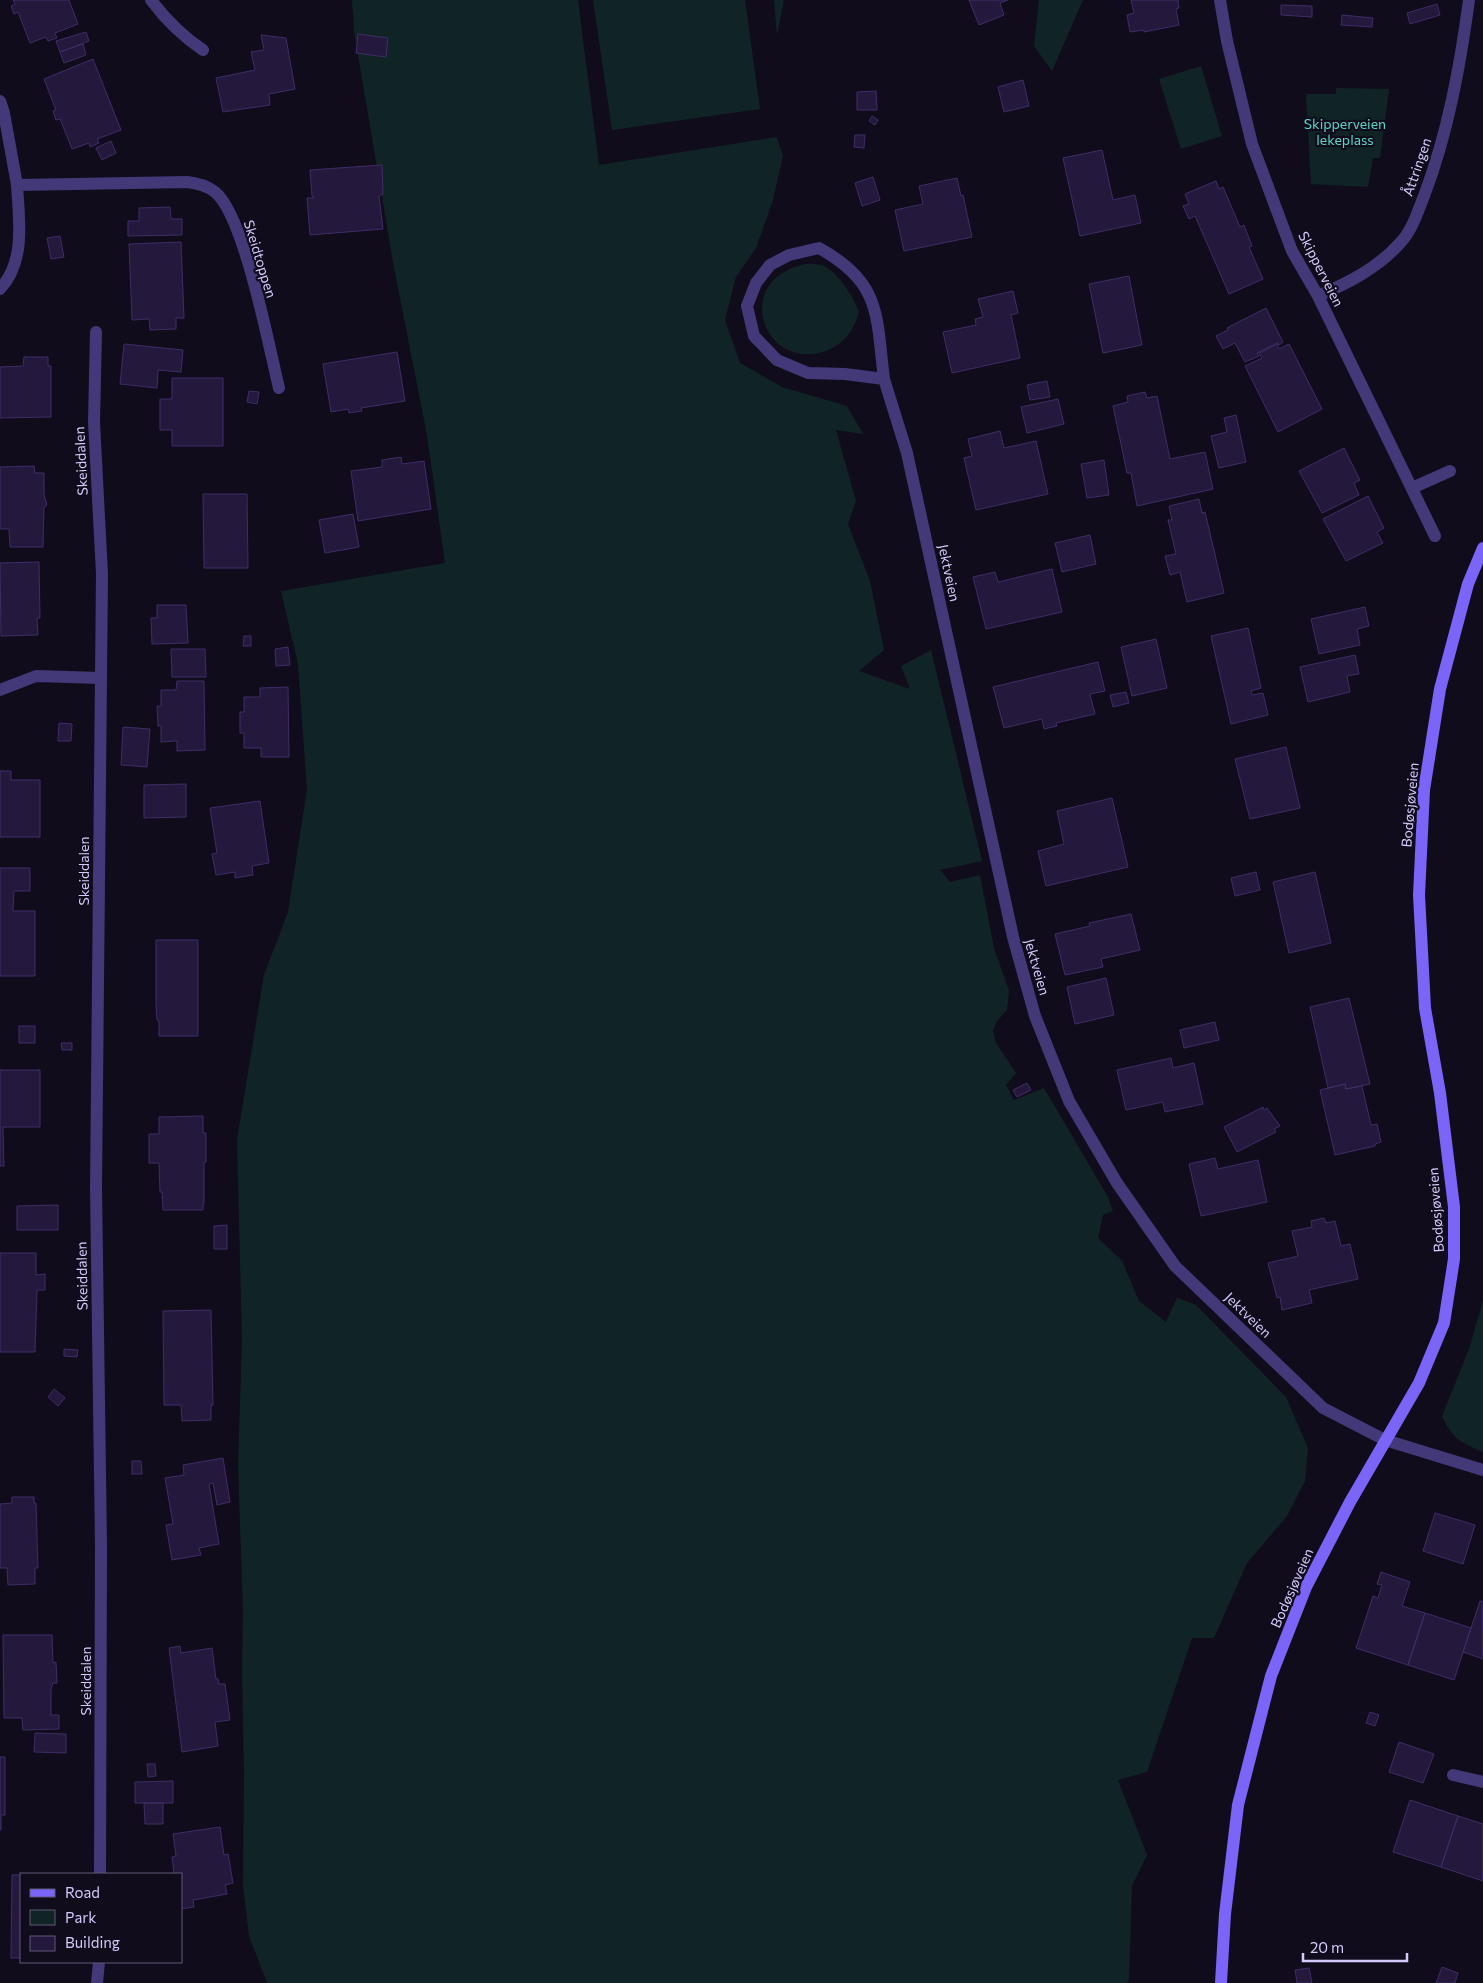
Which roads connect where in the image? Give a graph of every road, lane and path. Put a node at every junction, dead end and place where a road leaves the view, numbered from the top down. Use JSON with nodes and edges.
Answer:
{"nodes":[{"id":1,"x":151,"y":0,"type":"edge"},
{"id":2,"x":1220,"y":0,"type":"edge"},
{"id":3,"x":1469,"y":0,"type":"edge"},
{"id":4,"x":202,"y":50,"type":"dead end"},
{"id":5,"x":0,"y":101,"type":"edge"},
{"id":6,"x":17,"y":185,"type":"junction"},
{"id":7,"x":0,"y":290,"type":"edge"},
{"id":8,"x":1318,"y":296,"type":"junction"},
{"id":9,"x":96,"y":332,"type":"dead end"},
{"id":10,"x":884,"y":379,"type":"junction"},
{"id":11,"x":279,"y":388,"type":"dead end"},
{"id":12,"x":1450,"y":471,"type":"dead end"},
{"id":13,"x":1412,"y":488,"type":"junction"},
{"id":14,"x":1435,"y":536,"type":"dead end"},
{"id":15,"x":1483,"y":548,"type":"edge"},
{"id":16,"x":100,"y":678,"type":"junction"},
{"id":17,"x":0,"y":690,"type":"edge"},
{"id":18,"x":1385,"y":1440,"type":"junction"},
{"id":19,"x":1483,"y":1470,"type":"edge"},
{"id":20,"x":1453,"y":1775,"type":"dead end"},
{"id":21,"x":1483,"y":1782,"type":"edge"},
{"id":22,"x":100,"y":1873,"type":"edge"},
{"id":23,"x":99,"y":1963,"type":"edge"},
{"id":24,"x":97,"y":1983,"type":"edge"},
{"id":25,"x":1221,"y":1983,"type":"edge"}],
"edges":[{"from":1,"to":4,"type":"street"},
{"from":2,"to":8,"type":"street","name":"Skipperveien"},
{"from":3,"to":8,"type":"street","name":"Åttringen"},
{"from":5,"to":6,"type":"street"},
{"from":6,"to":7,"type":"street"},
{"from":6,"to":11,"type":"street","name":"Skeidtoppen"},
{"from":8,"to":13,"type":"street","name":"Skipperveien"},
{"from":9,"to":16,"type":"street","name":"Skeiddalen"},
{"from":10,"to":10,"type":"street","name":"Jektveien"},
{"from":10,"to":18,"type":"street","name":"Jektveien"},
{"from":12,"to":13,"type":"street"},
{"from":13,"to":14,"type":"street","name":"Skipperveien"},
{"from":15,"to":18,"type":"street","name":"Bodøsjøveien"},
{"from":16,"to":17,"type":"street"},
{"from":16,"to":22,"type":"street","name":"Skeiddalen"},
{"from":18,"to":19,"type":"street","name":"Jektveien"},
{"from":18,"to":25,"type":"street","name":"Bodøsjøveien"},
{"from":20,"to":21,"type":"street"},
{"from":23,"to":24,"type":"street"}]}
